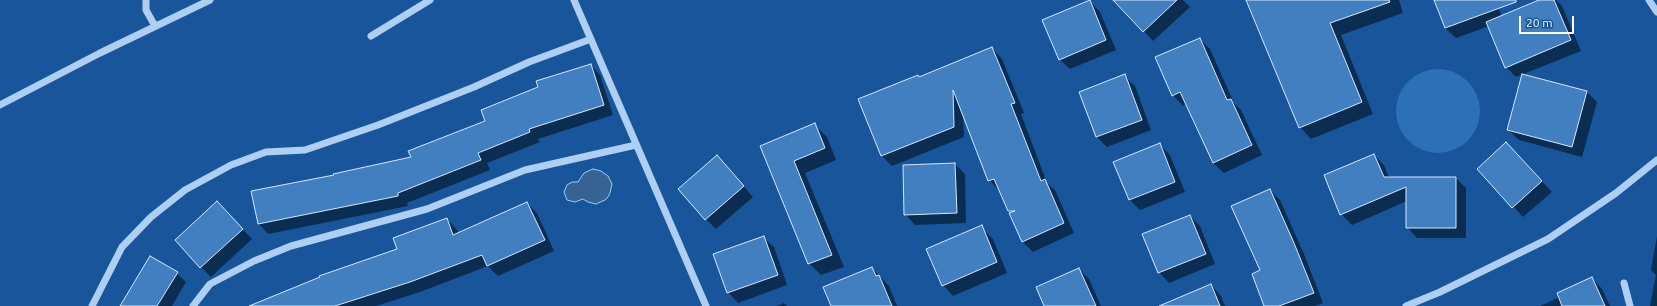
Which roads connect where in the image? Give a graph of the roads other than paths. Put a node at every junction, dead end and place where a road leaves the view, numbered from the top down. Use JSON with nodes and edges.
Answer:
{"nodes":[{"id":1,"x":146,"y":0,"type":"edge"},
{"id":2,"x":210,"y":0,"type":"edge"},
{"id":3,"x":430,"y":0,"type":"edge"},
{"id":4,"x":574,"y":0,"type":"edge"},
{"id":5,"x":1649,"y":0,"type":"edge"},
{"id":6,"x":1657,"y":12,"type":"edge"},
{"id":7,"x":155,"y":26,"type":"junction"},
{"id":8,"x":371,"y":36,"type":"dead end"},
{"id":9,"x":591,"y":39,"type":"junction"},
{"id":10,"x":0,"y":105,"type":"edge"},
{"id":11,"x":636,"y":145,"type":"junction"},
{"id":12,"x":1657,"y":160,"type":"edge"},
{"id":13,"x":1624,"y":283,"type":"dead end"},
{"id":14,"x":92,"y":306,"type":"edge"},
{"id":15,"x":193,"y":306,"type":"edge"},
{"id":16,"x":706,"y":306,"type":"edge"},
{"id":17,"x":1406,"y":306,"type":"edge"},
{"id":18,"x":1630,"y":306,"type":"edge"}],
"edges":[{"from":1,"to":7,"type":"street"},
{"from":2,"to":7,"type":"street"},
{"from":3,"to":8,"type":"street"},
{"from":4,"to":9,"type":"street"},
{"from":5,"to":6,"type":"street"},
{"from":7,"to":10,"type":"street"},
{"from":9,"to":11,"type":"street"},
{"from":9,"to":14,"type":"street"},
{"from":11,"to":15,"type":"street"},
{"from":11,"to":16,"type":"street"},
{"from":12,"to":17,"type":"street"},
{"from":13,"to":18,"type":"street"}]}
